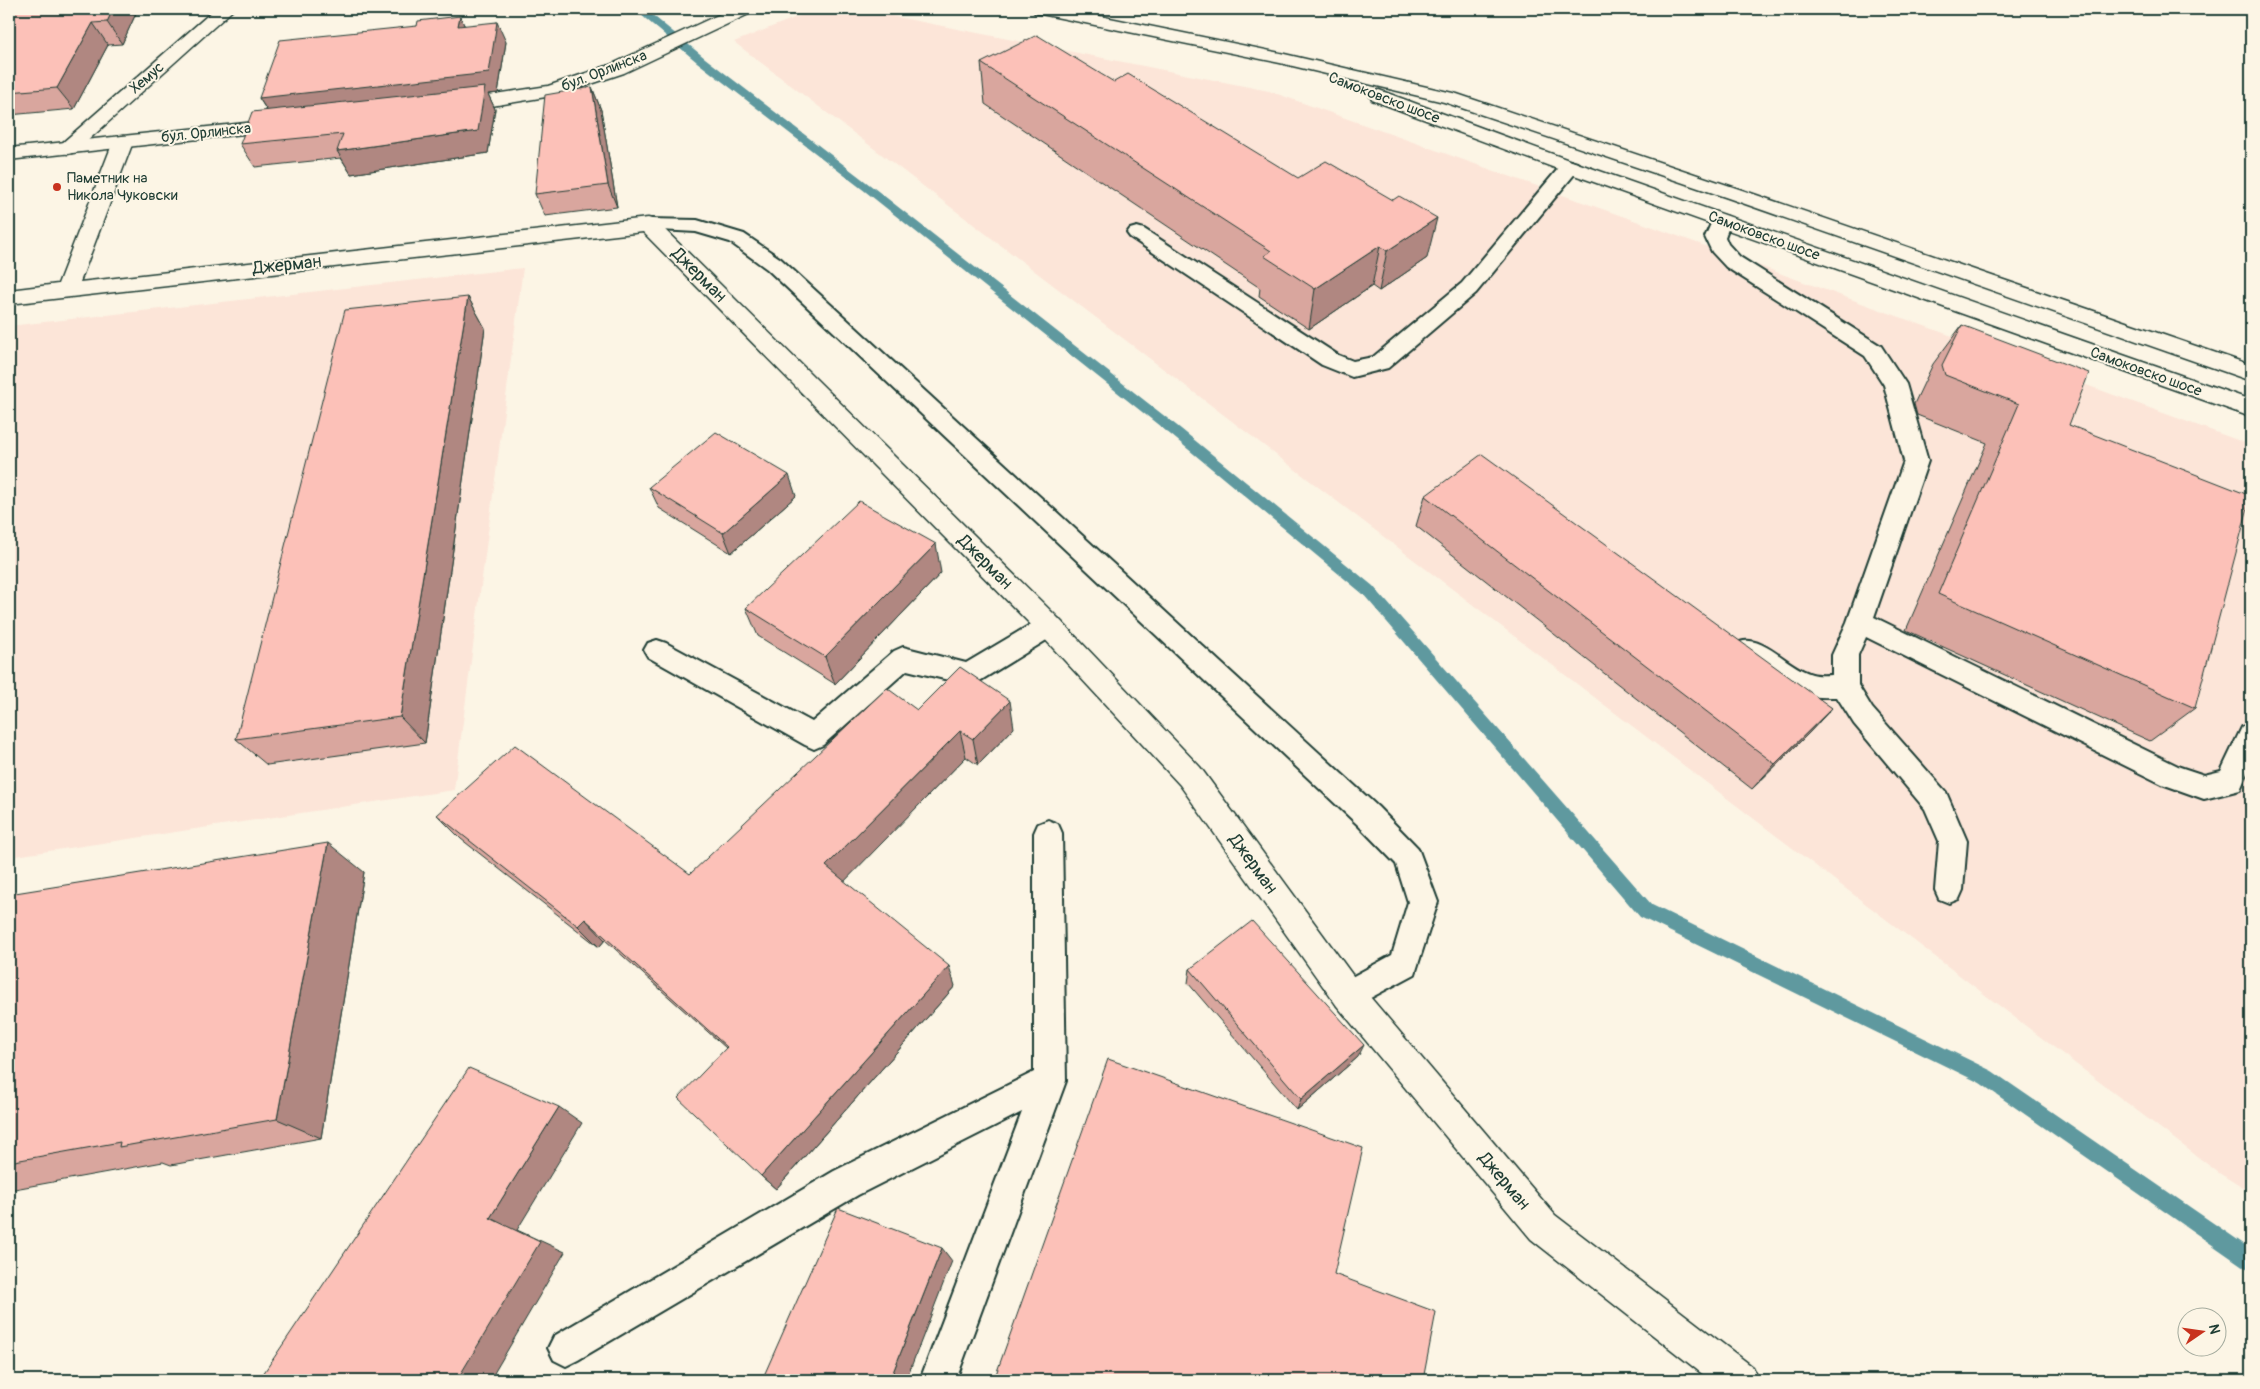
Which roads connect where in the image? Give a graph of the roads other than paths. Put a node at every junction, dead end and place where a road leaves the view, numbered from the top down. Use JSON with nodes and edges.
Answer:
{"nodes":[{"id":1,"x":225,"y":9,"type":"edge"},
{"id":2,"x":1042,"y":9,"type":"edge"},
{"id":3,"x":737,"y":13,"type":"edge"},
{"id":4,"x":1280,"y":58,"type":"junction"},
{"id":5,"x":441,"y":108,"type":"edge"},
{"id":6,"x":297,"y":124,"type":"edge"},
{"id":7,"x":123,"y":142,"type":"junction"},
{"id":8,"x":68,"y":148,"type":"junction"},
{"id":9,"x":9,"y":154,"type":"edge"},
{"id":10,"x":1570,"y":167,"type":"junction"},
{"id":11,"x":1721,"y":221,"type":"junction"},
{"id":12,"x":648,"y":225,"type":"junction"},
{"id":13,"x":1137,"y":233,"type":"dead end"},
{"id":14,"x":66,"y":289,"type":"junction"},
{"id":15,"x":9,"y":297,"type":"edge"},
{"id":16,"x":2251,"y":373,"type":"edge"},
{"id":17,"x":2251,"y":409,"type":"edge"},
{"id":18,"x":1860,"y":622,"type":"junction"},
{"id":19,"x":1050,"y":626,"type":"junction"},
{"id":20,"x":1730,"y":636,"type":"edge"},
{"id":21,"x":658,"y":650,"type":"dead end"},
{"id":22,"x":1845,"y":687,"type":"junction"},
{"id":23,"x":2251,"y":735,"type":"edge"},
{"id":24,"x":1048,"y":833,"type":"dead end"},
{"id":25,"x":1949,"y":890,"type":"dead end"},
{"id":26,"x":1348,"y":994,"type":"junction"},
{"id":27,"x":1050,"y":1081,"type":"junction"},
{"id":28,"x":566,"y":1348,"type":"dead end"},
{"id":29,"x":938,"y":1380,"type":"edge"},
{"id":30,"x":1740,"y":1380,"type":"edge"}],
"edges":[{"from":1,"to":8,"type":"street","name":"Хемус"},
{"from":2,"to":4,"type":"street","name":"Самоковско шосе"},
{"from":3,"to":5,"type":"street","name":"бул. Орлинска"},
{"from":4,"to":10,"type":"street","name":"Самоковско шосе"},
{"from":4,"to":16,"type":"street","name":"Самоковско шосе"},
{"from":6,"to":7,"type":"street","name":"бул. Орлинска"},
{"from":7,"to":8,"type":"street","name":"бул. Орлинска"},
{"from":7,"to":14,"type":"street"},
{"from":8,"to":9,"type":"street","name":"бул. Орлинска"},
{"from":10,"to":11,"type":"street","name":"Самоковско шосе"},
{"from":10,"to":13,"type":"lane"},
{"from":11,"to":17,"type":"street","name":"Самоковско шосе"},
{"from":11,"to":18,"type":"lane"},
{"from":12,"to":14,"type":"street","name":"Джерман"},
{"from":12,"to":19,"type":"street","name":"Джерман"},
{"from":12,"to":26,"type":"lane"},
{"from":14,"to":15,"type":"street","name":"Джерман"},
{"from":18,"to":22,"type":"lane"},
{"from":18,"to":23,"type":"lane"},
{"from":19,"to":21,"type":"lane"},
{"from":19,"to":26,"type":"street","name":"Джерман"},
{"from":20,"to":22,"type":"lane"},
{"from":22,"to":25,"type":"lane"},
{"from":24,"to":27,"type":"lane"},
{"from":26,"to":30,"type":"street","name":"Джерман"},
{"from":27,"to":28,"type":"lane"},
{"from":27,"to":29,"type":"lane"}]}
